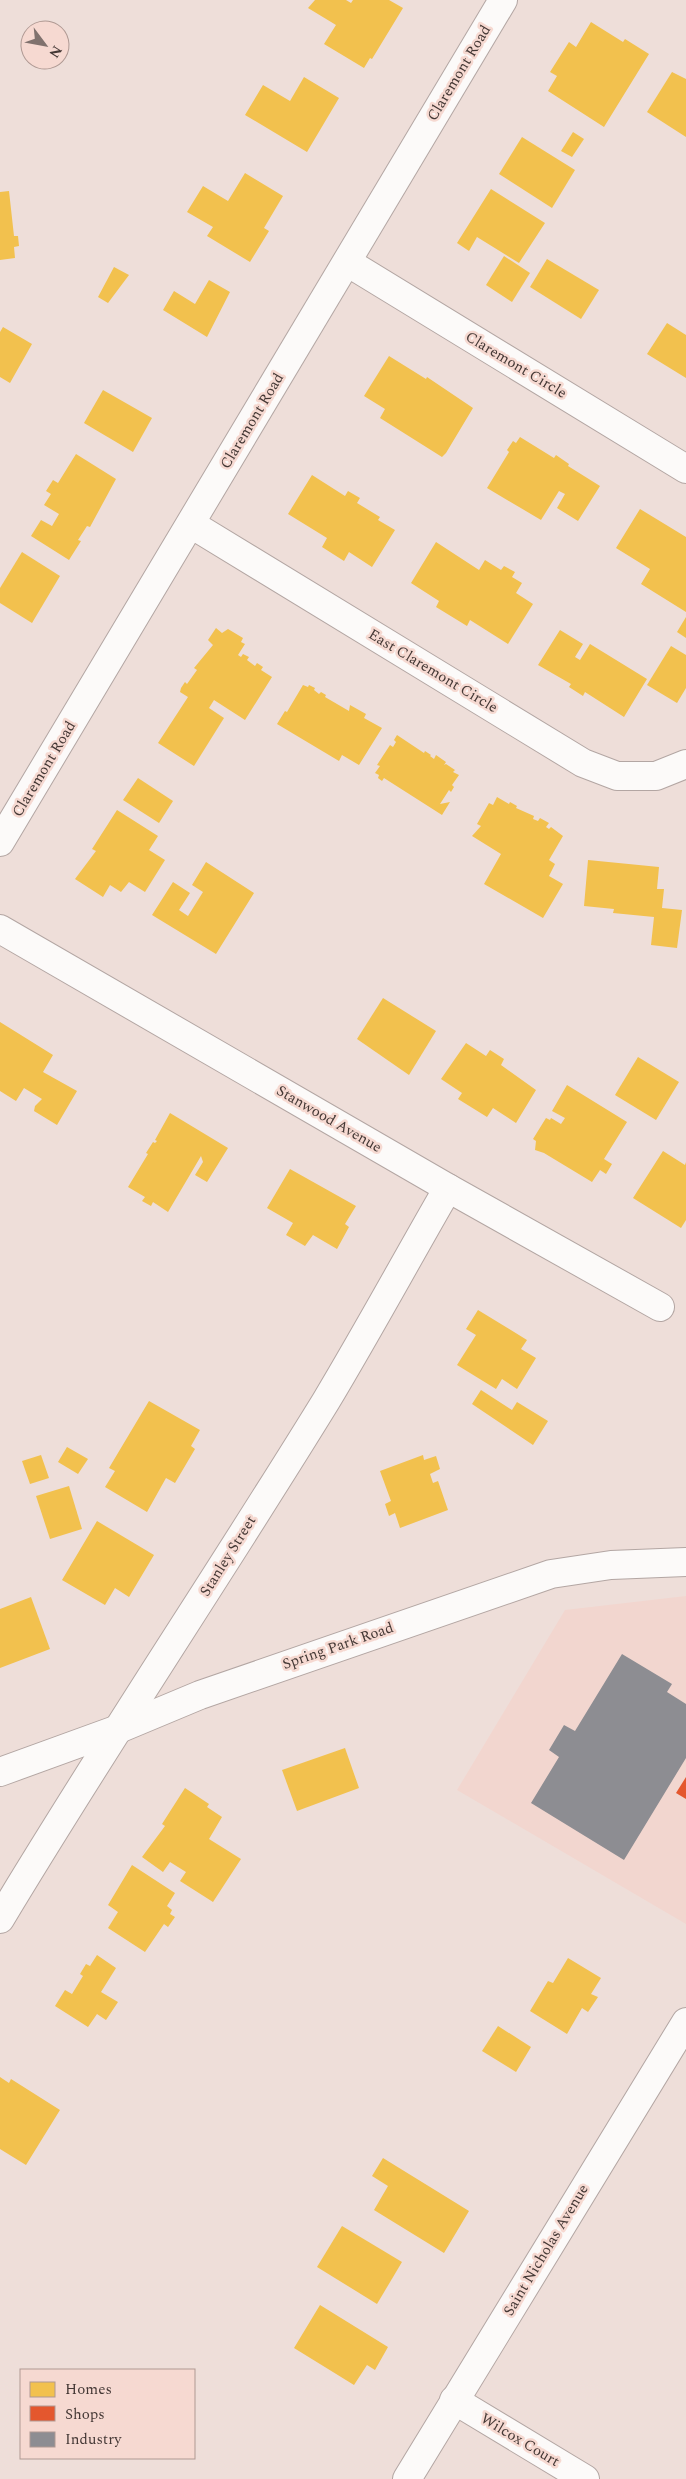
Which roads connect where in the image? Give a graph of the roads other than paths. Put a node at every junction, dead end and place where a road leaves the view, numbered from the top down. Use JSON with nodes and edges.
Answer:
{"nodes":[{"id":1,"x":503,"y":0,"type":"edge"},
{"id":2,"x":347,"y":262,"type":"junction"},
{"id":3,"x":686,"y":469,"type":"edge"},
{"id":4,"x":191,"y":524,"type":"junction"},
{"id":5,"x":686,"y":764,"type":"edge"},
{"id":6,"x":0,"y":842,"type":"edge"},
{"id":7,"x":0,"y":929,"type":"edge"},
{"id":8,"x":448,"y":1188,"type":"junction"},
{"id":9,"x":660,"y":1307,"type":"dead end"},
{"id":10,"x":686,"y":1562,"type":"edge"},
{"id":11,"x":121,"y":1728,"type":"junction"},
{"id":12,"x":0,"y":1772,"type":"edge"},
{"id":13,"x":0,"y":1919,"type":"edge"},
{"id":14,"x":686,"y":2022,"type":"edge"},
{"id":15,"x":454,"y":2400,"type":"junction"},
{"id":16,"x":407,"y":2479,"type":"edge"},
{"id":17,"x":585,"y":2479,"type":"edge"}],
"edges":[{"from":1,"to":2,"type":"street","name":"Claremont Road"},
{"from":2,"to":3,"type":"street","name":"Claremont Circle"},
{"from":2,"to":4,"type":"street","name":"Claremont Road"},
{"from":4,"to":5,"type":"street","name":"East Claremont Circle"},
{"from":4,"to":6,"type":"street","name":"Claremont Road"},
{"from":7,"to":8,"type":"street","name":"Stanwood Avenue"},
{"from":8,"to":9,"type":"street","name":"Stanwood Avenue"},
{"from":8,"to":11,"type":"street","name":"Stanley Street"},
{"from":10,"to":11,"type":"street","name":"Spring Park Road"},
{"from":11,"to":12,"type":"street","name":"Spring Park Road"},
{"from":11,"to":13,"type":"street","name":"Stanley Street"},
{"from":14,"to":15,"type":"street","name":"Saint Nicholas Avenue"},
{"from":15,"to":16,"type":"street","name":"Saint Nicholas Avenue"},
{"from":15,"to":17,"type":"street","name":"Wilcox Court"}]}
